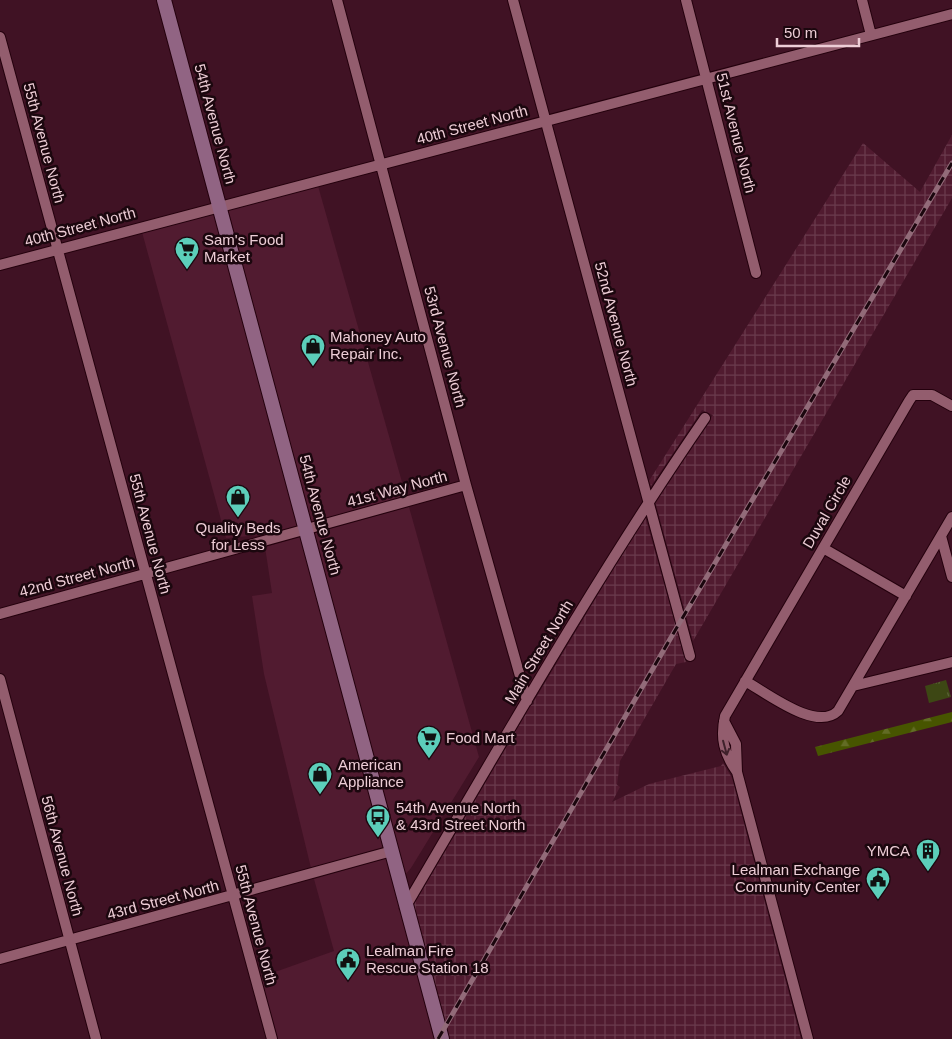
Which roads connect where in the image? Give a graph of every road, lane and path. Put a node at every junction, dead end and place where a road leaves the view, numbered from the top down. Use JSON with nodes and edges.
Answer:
{"nodes":[{"id":1,"x":164,"y":0,"type":"edge"},
{"id":2,"x":337,"y":0,"type":"edge"},
{"id":3,"x":513,"y":0,"type":"edge"},
{"id":4,"x":686,"y":0,"type":"edge"},
{"id":5,"x":862,"y":0,"type":"edge"},
{"id":6,"x":952,"y":14,"type":"edge"},
{"id":7,"x":871,"y":35,"type":"junction"},
{"id":8,"x":0,"y":36,"type":"edge"},
{"id":9,"x":707,"y":80,"type":"junction"},
{"id":10,"x":545,"y":121,"type":"junction"},
{"id":11,"x":381,"y":165,"type":"junction"},
{"id":12,"x":220,"y":205,"type":"junction"},
{"id":13,"x":58,"y":249,"type":"junction"},
{"id":14,"x":0,"y":265,"type":"edge"},
{"id":15,"x":756,"y":273,"type":"dead end"},
{"id":16,"x":952,"y":406,"type":"edge"},
{"id":17,"x":704,"y":418,"type":"dead end"},
{"id":18,"x":466,"y":485,"type":"junction"},
{"id":19,"x":648,"y":501,"type":"junction"},
{"id":20,"x":952,"y":517,"type":"edge"},
{"id":21,"x":307,"y":529,"type":"junction"},
{"id":22,"x":941,"y":536,"type":"junction"},
{"id":23,"x":823,"y":548,"type":"junction"},
{"id":24,"x":145,"y":574,"type":"junction"},
{"id":25,"x":952,"y":577,"type":"edge"},
{"id":26,"x":906,"y":596,"type":"junction"},
{"id":27,"x":0,"y":614,"type":"edge"},
{"id":28,"x":690,"y":656,"type":"dead end"},
{"id":29,"x":952,"y":662,"type":"edge"},
{"id":30,"x":0,"y":679,"type":"edge"},
{"id":31,"x":746,"y":681,"type":"junction"},
{"id":32,"x":852,"y":686,"type":"junction"},
{"id":33,"x":527,"y":700,"type":"junction"},
{"id":34,"x":392,"y":851,"type":"junction"},
{"id":35,"x":232,"y":896,"type":"junction"},
{"id":36,"x":406,"y":906,"type":"junction"},
{"id":37,"x":69,"y":941,"type":"junction"},
{"id":38,"x":0,"y":960,"type":"edge"},
{"id":39,"x":96,"y":1039,"type":"edge"},
{"id":40,"x":272,"y":1039,"type":"edge"},
{"id":41,"x":442,"y":1039,"type":"edge"},
{"id":42,"x":808,"y":1039,"type":"edge"}],
"edges":[{"from":1,"to":12,"type":"main road","name":"54th Avenue North"},
{"from":2,"to":11,"type":"street","name":"53rd Avenue North"},
{"from":3,"to":10,"type":"street","name":"52nd Avenue North"},
{"from":4,"to":9,"type":"street","name":"51st Avenue North"},
{"from":5,"to":7,"type":"street"},
{"from":6,"to":7,"type":"street","name":"40th Street North"},
{"from":7,"to":9,"type":"street","name":"40th Street North"},
{"from":8,"to":13,"type":"street","name":"55th Avenue North"},
{"from":9,"to":10,"type":"street","name":"40th Street North"},
{"from":9,"to":15,"type":"street","name":"51st Avenue North"},
{"from":10,"to":11,"type":"street","name":"40th Street North"},
{"from":10,"to":19,"type":"street","name":"52nd Avenue North"},
{"from":11,"to":12,"type":"street","name":"40th Street North"},
{"from":11,"to":18,"type":"street","name":"53rd Avenue North"},
{"from":12,"to":13,"type":"street","name":"40th Street North"},
{"from":12,"to":21,"type":"main road","name":"54th Avenue North"},
{"from":13,"to":14,"type":"street","name":"40th Street North"},
{"from":13,"to":24,"type":"street","name":"55th Avenue North"},
{"from":16,"to":23,"type":"street","name":"Duval Circle"},
{"from":17,"to":19,"type":"street","name":"Main Street North"},
{"from":18,"to":21,"type":"street","name":"41st Way North"},
{"from":18,"to":33,"type":"street","name":"53rd Avenue North"},
{"from":19,"to":28,"type":"street","name":"52nd Avenue North"},
{"from":19,"to":33,"type":"street","name":"Main Street North"},
{"from":20,"to":22,"type":"street"},
{"from":21,"to":24,"type":"street","name":"42nd Street North"},
{"from":21,"to":34,"type":"main road","name":"54th Avenue North"},
{"from":22,"to":25,"type":"street"},
{"from":22,"to":26,"type":"street"},
{"from":23,"to":26,"type":"street"},
{"from":23,"to":31,"type":"street","name":"Duval Circle"},
{"from":24,"to":27,"type":"street","name":"42nd Street North"},
{"from":24,"to":35,"type":"street","name":"55th Avenue North"},
{"from":26,"to":32,"type":"street"},
{"from":29,"to":32,"type":"street"},
{"from":30,"to":37,"type":"street","name":"56th Avenue North"},
{"from":31,"to":32,"type":"street"},
{"from":31,"to":42,"type":"street","name":"Duval Circle"},
{"from":33,"to":36,"type":"street","name":"Main Street North"},
{"from":34,"to":35,"type":"street","name":"43rd Street North"},
{"from":34,"to":36,"type":"main road","name":"54th Avenue North"},
{"from":35,"to":37,"type":"street","name":"43rd Street North"},
{"from":35,"to":40,"type":"street","name":"55th Avenue North"},
{"from":36,"to":41,"type":"main road","name":"54th Avenue North"},
{"from":37,"to":38,"type":"street","name":"43rd Street North"},
{"from":37,"to":39,"type":"street","name":"56th Avenue North"}]}
